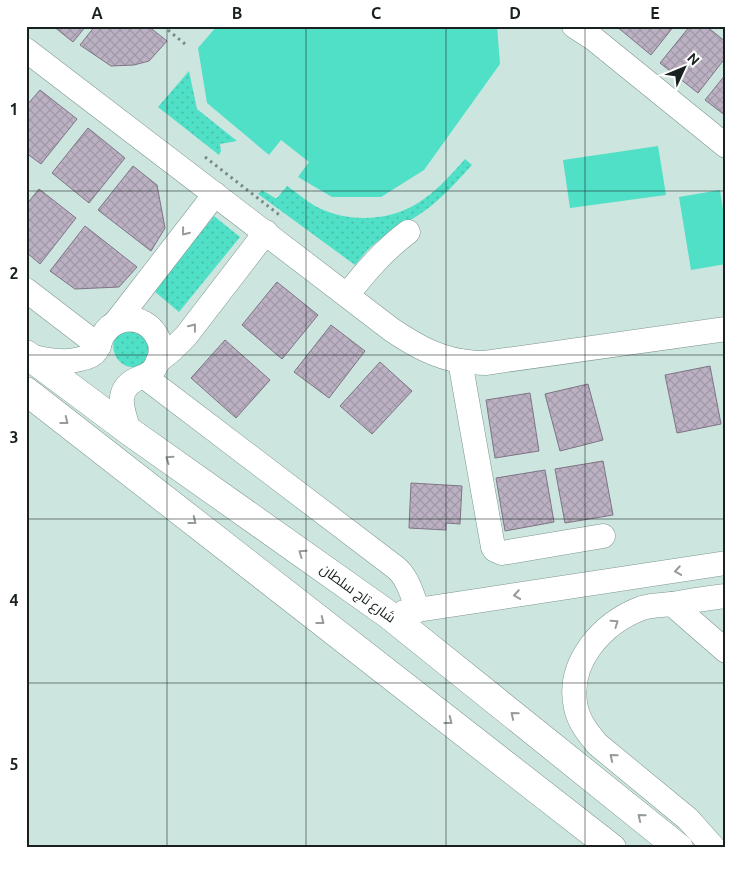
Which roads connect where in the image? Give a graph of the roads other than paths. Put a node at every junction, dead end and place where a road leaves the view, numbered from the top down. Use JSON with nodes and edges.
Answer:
{"nodes":[{"id":1,"x":574,"y":26,"type":"edge"},
{"id":2,"x":26,"y":50,"type":"edge"},
{"id":3,"x":726,"y":146,"type":"edge"},
{"id":4,"x":215,"y":194,"type":"junction"},
{"id":5,"x":274,"y":225,"type":"junction"},
{"id":6,"x":408,"y":232,"type":"dead end"},
{"id":7,"x":26,"y":290,"type":"edge"},
{"id":8,"x":347,"y":295,"type":"junction"},
{"id":9,"x":116,"y":322,"type":"junction"},
{"id":10,"x":726,"y":329,"type":"edge"},
{"id":11,"x":99,"y":346,"type":"junction"},
{"id":12,"x":28,"y":355,"type":"edge"},
{"id":13,"x":460,"y":361,"type":"junction"},
{"id":14,"x":152,"y":369,"type":"junction"},
{"id":15,"x":26,"y":391,"type":"edge"},
{"id":16,"x":130,"y":431,"type":"junction"},
{"id":17,"x":603,"y":536,"type":"dead end"},
{"id":18,"x":726,"y":564,"type":"edge"},
{"id":19,"x":726,"y":596,"type":"edge"},
{"id":20,"x":672,"y":604,"type":"junction"},
{"id":21,"x":418,"y":610,"type":"junction"},
{"id":22,"x":389,"y":615,"type":"junction"},
{"id":23,"x":726,"y":651,"type":"edge"},
{"id":24,"x":612,"y":848,"type":"edge"},
{"id":25,"x":679,"y":848,"type":"edge"},
{"id":26,"x":714,"y":848,"type":"edge"}],
"edges":[{"from":1,"to":3,"type":"street"},
{"from":2,"to":4,"type":"street"},
{"from":4,"to":5,"type":"street"},
{"from":4,"to":9,"type":"street","one_way":true},
{"from":5,"to":8,"type":"street"},
{"from":14,"to":5,"type":"street","one_way":true},
{"from":6,"to":8,"type":"street"},
{"from":7,"to":11,"type":"street"},
{"from":8,"to":13,"type":"street"},
{"from":9,"to":11,"type":"street"},
{"from":9,"to":14,"type":"street"},
{"from":10,"to":13,"type":"street"},
{"from":11,"to":12,"type":"street"},
{"from":12,"to":16,"type":"main road","name":"شارع تاج سلطان"},
{"from":13,"to":17,"type":"street"},
{"from":14,"to":16,"type":"street"},
{"from":14,"to":21,"type":"street"},
{"from":15,"to":24,"type":"main road","one_way":true},
{"from":22,"to":16,"type":"main road","name":"شارع تاج سلطان","one_way":true},
{"from":18,"to":21,"type":"street","one_way":true},
{"from":19,"to":20,"type":"street"},
{"from":20,"to":23,"type":"street"},
{"from":26,"to":20,"type":"street","one_way":true},
{"from":21,"to":22,"type":"street"},
{"from":25,"to":22,"type":"main road","name":"شارع تاج سلطان","one_way":true}]}
